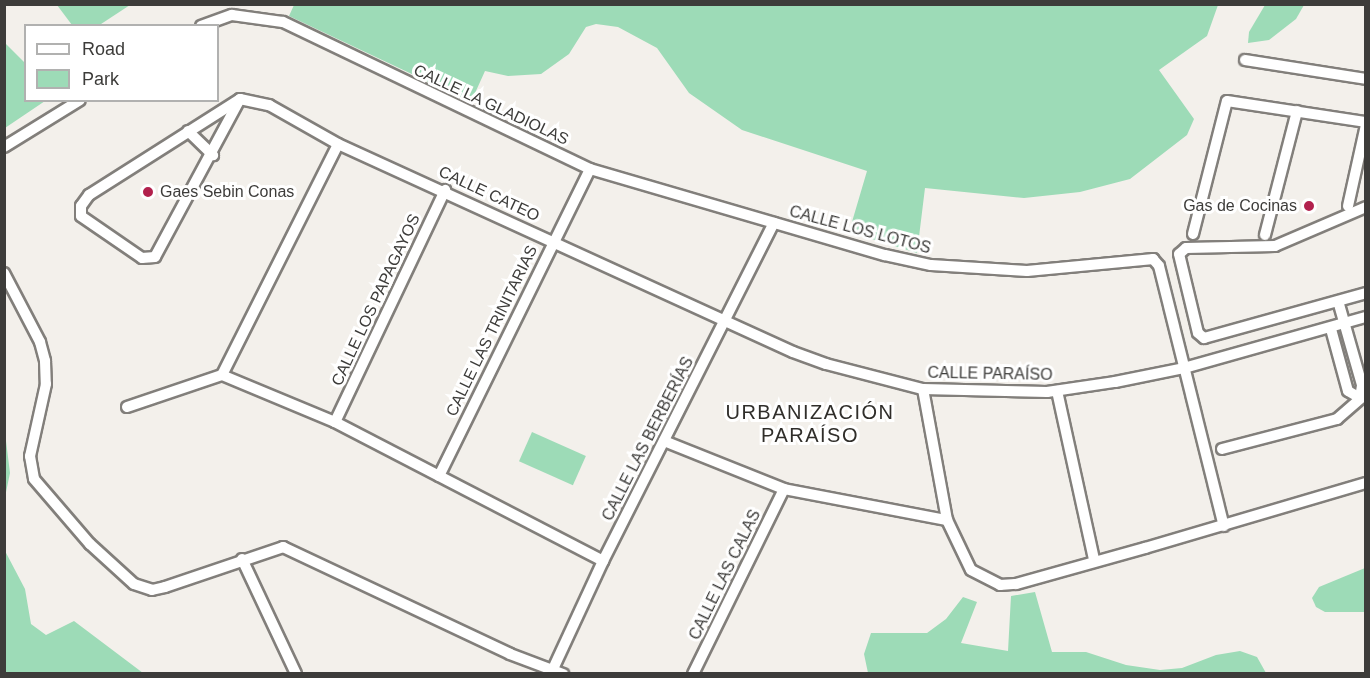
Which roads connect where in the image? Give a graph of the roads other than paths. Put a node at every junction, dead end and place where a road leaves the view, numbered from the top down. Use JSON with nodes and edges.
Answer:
{"nodes":[{"id":1,"x":207,"y":24,"type":"edge"},
{"id":2,"x":1245,"y":60,"type":"dead end"},
{"id":3,"x":1365,"y":79,"type":"edge"},
{"id":4,"x":240,"y":99,"type":"junction"},
{"id":5,"x":77,"y":102,"type":"edge"},
{"id":6,"x":1297,"y":111,"type":"junction"},
{"id":7,"x":1365,"y":123,"type":"edge"},
{"id":8,"x":188,"y":131,"type":"junction"},
{"id":9,"x":338,"y":144,"type":"junction"},
{"id":10,"x":4,"y":147,"type":"edge"},
{"id":11,"x":213,"y":155,"type":"junction"},
{"id":12,"x":590,"y":169,"type":"junction"},
{"id":13,"x":445,"y":190,"type":"junction"},
{"id":14,"x":1348,"y":206,"type":"dead end"},
{"id":15,"x":1365,"y":207,"type":"edge"},
{"id":16,"x":774,"y":223,"type":"junction"},
{"id":17,"x":1193,"y":234,"type":"dead end"},
{"id":18,"x":1265,"y":235,"type":"dead end"},
{"id":19,"x":553,"y":240,"type":"junction"},
{"id":20,"x":4,"y":273,"type":"edge"},
{"id":21,"x":1365,"y":293,"type":"edge"},
{"id":22,"x":1338,"y":301,"type":"junction"},
{"id":23,"x":1365,"y":317,"type":"edge"},
{"id":24,"x":724,"y":321,"type":"junction"},
{"id":25,"x":1345,"y":323,"type":"junction"},
{"id":26,"x":1331,"y":329,"type":"junction"},
{"id":27,"x":1184,"y":368,"type":"junction"},
{"id":28,"x":222,"y":375,"type":"junction"},
{"id":29,"x":1360,"y":378,"type":"junction"},
{"id":30,"x":1345,"y":383,"type":"junction"},
{"id":31,"x":923,"y":389,"type":"junction"},
{"id":32,"x":1057,"y":391,"type":"junction"},
{"id":33,"x":1363,"y":396,"type":"edge"},
{"id":34,"x":128,"y":407,"type":"dead end"},
{"id":35,"x":334,"y":422,"type":"junction"},
{"id":36,"x":664,"y":441,"type":"junction"},
{"id":37,"x":1222,"y":449,"type":"dead end"},
{"id":38,"x":439,"y":476,"type":"junction"},
{"id":39,"x":1365,"y":483,"type":"edge"},
{"id":40,"x":784,"y":489,"type":"junction"},
{"id":41,"x":947,"y":520,"type":"junction"},
{"id":42,"x":1224,"y":526,"type":"junction"},
{"id":43,"x":242,"y":559,"type":"junction"},
{"id":44,"x":1094,"y":560,"type":"junction"},
{"id":45,"x":603,"y":561,"type":"junction"},
{"id":46,"x":558,"y":672,"type":"edge"},
{"id":47,"x":296,"y":674,"type":"edge"},
{"id":48,"x":693,"y":674,"type":"edge"}],
"edges":[{"from":1,"to":12,"type":"street","name":"CALLE LA GLADIOLAS"},
{"from":2,"to":3,"type":"street"},
{"from":4,"to":8,"type":"street"},
{"from":4,"to":9,"type":"street","name":"CALLE CATEO"},
{"from":4,"to":11,"type":"street"},
{"from":5,"to":10,"type":"street"},
{"from":6,"to":7,"type":"street"},
{"from":6,"to":17,"type":"street"},
{"from":6,"to":18,"type":"street"},
{"from":7,"to":14,"type":"street"},
{"from":8,"to":11,"type":"street"},
{"from":8,"to":11,"type":"street"},
{"from":9,"to":13,"type":"street","name":"CALLE CATEO"},
{"from":9,"to":28,"type":"street"},
{"from":12,"to":16,"type":"street","name":"CALLE LA GLADIOLAS"},
{"from":12,"to":19,"type":"street","name":"CALLE LAS TRINITARIAS"},
{"from":13,"to":19,"type":"street","name":"CALLE CATEO"},
{"from":13,"to":35,"type":"street","name":"CALLE LOS PAPAGAYOS"},
{"from":15,"to":22,"type":"street"},
{"from":16,"to":24,"type":"street","name":"CALLE LAS BERBERÍAS"},
{"from":16,"to":27,"type":"street","name":"CALLE LOS LOTOS"},
{"from":19,"to":24,"type":"street","name":"CALLE CATEO"},
{"from":19,"to":38,"type":"street","name":"CALLE LAS TRINITARIAS"},
{"from":20,"to":43,"type":"street"},
{"from":21,"to":22,"type":"street"},
{"from":22,"to":25,"type":"street"},
{"from":23,"to":25,"type":"street","name":"CALLE PARAÍSO"},
{"from":24,"to":31,"type":"street","name":"CALLE PARAÍSO"},
{"from":24,"to":36,"type":"street","name":"CALLE LAS BERBERÍAS"},
{"from":25,"to":26,"type":"street","name":"CALLE PARAÍSO"},
{"from":25,"to":29,"type":"street"},
{"from":26,"to":27,"type":"street","name":"CALLE PARAÍSO"},
{"from":26,"to":30,"type":"street"},
{"from":27,"to":32,"type":"street","name":"CALLE PARAÍSO"},
{"from":27,"to":42,"type":"street"},
{"from":28,"to":34,"type":"street"},
{"from":28,"to":35,"type":"street"},
{"from":29,"to":30,"type":"street"},
{"from":29,"to":33,"type":"street"},
{"from":30,"to":33,"type":"street"},
{"from":31,"to":32,"type":"street","name":"CALLE PARAÍSO"},
{"from":31,"to":41,"type":"street"},
{"from":32,"to":44,"type":"street"},
{"from":33,"to":37,"type":"street"},
{"from":35,"to":38,"type":"street"},
{"from":36,"to":40,"type":"street"},
{"from":36,"to":45,"type":"street","name":"CALLE LAS BERBERÍAS"},
{"from":38,"to":45,"type":"street"},
{"from":39,"to":42,"type":"street"},
{"from":40,"to":41,"type":"street"},
{"from":40,"to":48,"type":"street","name":"CALLE LAS CALAS"},
{"from":41,"to":44,"type":"street"},
{"from":42,"to":44,"type":"street"},
{"from":43,"to":46,"type":"street"},
{"from":43,"to":47,"type":"street"},
{"from":45,"to":46,"type":"street","name":"CALLE LAS BERBERÍAS"}]}
